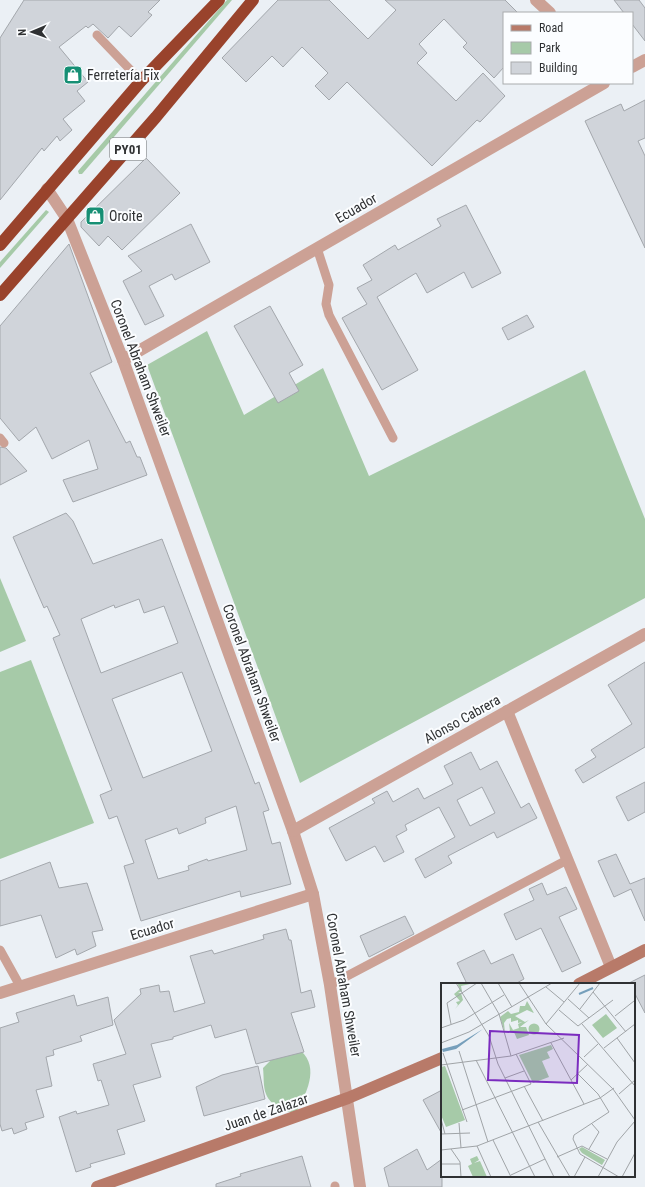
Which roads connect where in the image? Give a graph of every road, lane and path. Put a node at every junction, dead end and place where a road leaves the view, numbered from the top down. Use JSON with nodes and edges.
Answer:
{"nodes":[{"id":1,"x":219,"y":0,"type":"edge"},
{"id":2,"x":253,"y":0,"type":"edge"},
{"id":3,"x":536,"y":0,"type":"edge"},
{"id":4,"x":549,"y":12,"type":"edge"},
{"id":5,"x":97,"y":35,"type":"dead end"},
{"id":6,"x":645,"y":60,"type":"edge"},
{"id":7,"x":633,"y":66,"type":"edge"},
{"id":8,"x":141,"y":81,"type":"junction"},
{"id":9,"x":602,"y":84,"type":"edge"},
{"id":10,"x":47,"y":189,"type":"junction"},
{"id":11,"x":67,"y":219,"type":"junction"},
{"id":12,"x":0,"y":245,"type":"edge"},
{"id":13,"x":317,"y":248,"type":"junction"},
{"id":14,"x":0,"y":295,"type":"edge"},
{"id":15,"x":123,"y":360,"type":"junction"},
{"id":16,"x":393,"y":438,"type":"dead end"},
{"id":17,"x":645,"y":634,"type":"edge"},
{"id":18,"x":507,"y":711,"type":"junction"},
{"id":19,"x":293,"y":831,"type":"junction"},
{"id":20,"x":567,"y":860,"type":"junction"},
{"id":21,"x":313,"y":894,"type":"junction"},
{"id":22,"x":0,"y":950,"type":"edge"},
{"id":23,"x":645,"y":950,"type":"edge"},
{"id":24,"x":611,"y":967,"type":"junction"},
{"id":25,"x":581,"y":983,"type":"edge"},
{"id":26,"x":330,"y":985,"type":"junction"},
{"id":27,"x":20,"y":986,"type":"junction"},
{"id":28,"x":0,"y":993,"type":"edge"},
{"id":29,"x":441,"y":1058,"type":"edge"},
{"id":30,"x":348,"y":1098,"type":"junction"},
{"id":31,"x":97,"y":1187,"type":"edge"},
{"id":32,"x":360,"y":1187,"type":"edge"}],
"edges":[{"from":1,"to":8,"type":"highway","number":"PY01"},
{"from":2,"to":11,"type":"highway","number":"PY01"},
{"from":3,"to":4,"type":"street"},
{"from":5,"to":8,"type":"lane"},
{"from":6,"to":7,"type":"street"},
{"from":8,"to":10,"type":"highway","number":"PY01"},
{"from":9,"to":13,"type":"street","name":"Ecuador"},
{"from":10,"to":11,"type":"street","name":"Coronel Abraham Shweiler"},
{"from":10,"to":12,"type":"highway","number":"PY01"},
{"from":11,"to":14,"type":"highway","number":"PY01"},
{"from":11,"to":15,"type":"street","name":"Coronel Abraham Shweiler"},
{"from":13,"to":15,"type":"street","name":"Ecuador"},
{"from":13,"to":16,"type":"lane"},
{"from":15,"to":19,"type":"street","name":"Coronel Abraham Shweiler"},
{"from":17,"to":18,"type":"street","name":"Alonso Cabrera"},
{"from":18,"to":19,"type":"street","name":"Alonso Cabrera"},
{"from":18,"to":20,"type":"street"},
{"from":19,"to":21,"type":"street","name":"Coronel Abraham Shweiler"},
{"from":20,"to":24,"type":"street"},
{"from":20,"to":26,"type":"lane"},
{"from":21,"to":26,"type":"street","name":"Coronel Abraham Shweiler"},
{"from":21,"to":27,"type":"street","name":"Ecuador"},
{"from":22,"to":27,"type":"lane"},
{"from":23,"to":24,"type":"street"},
{"from":24,"to":25,"type":"street"},
{"from":26,"to":30,"type":"street","name":"Coronel Abraham Shweiler"},
{"from":27,"to":28,"type":"street","name":"Ecuador"},
{"from":29,"to":30,"type":"street","name":"Juan de Zalazar"},
{"from":30,"to":31,"type":"street","name":"Juan de Zalazar"},
{"from":30,"to":32,"type":"street","name":"Coronel Abraham Shweiler"}]}
